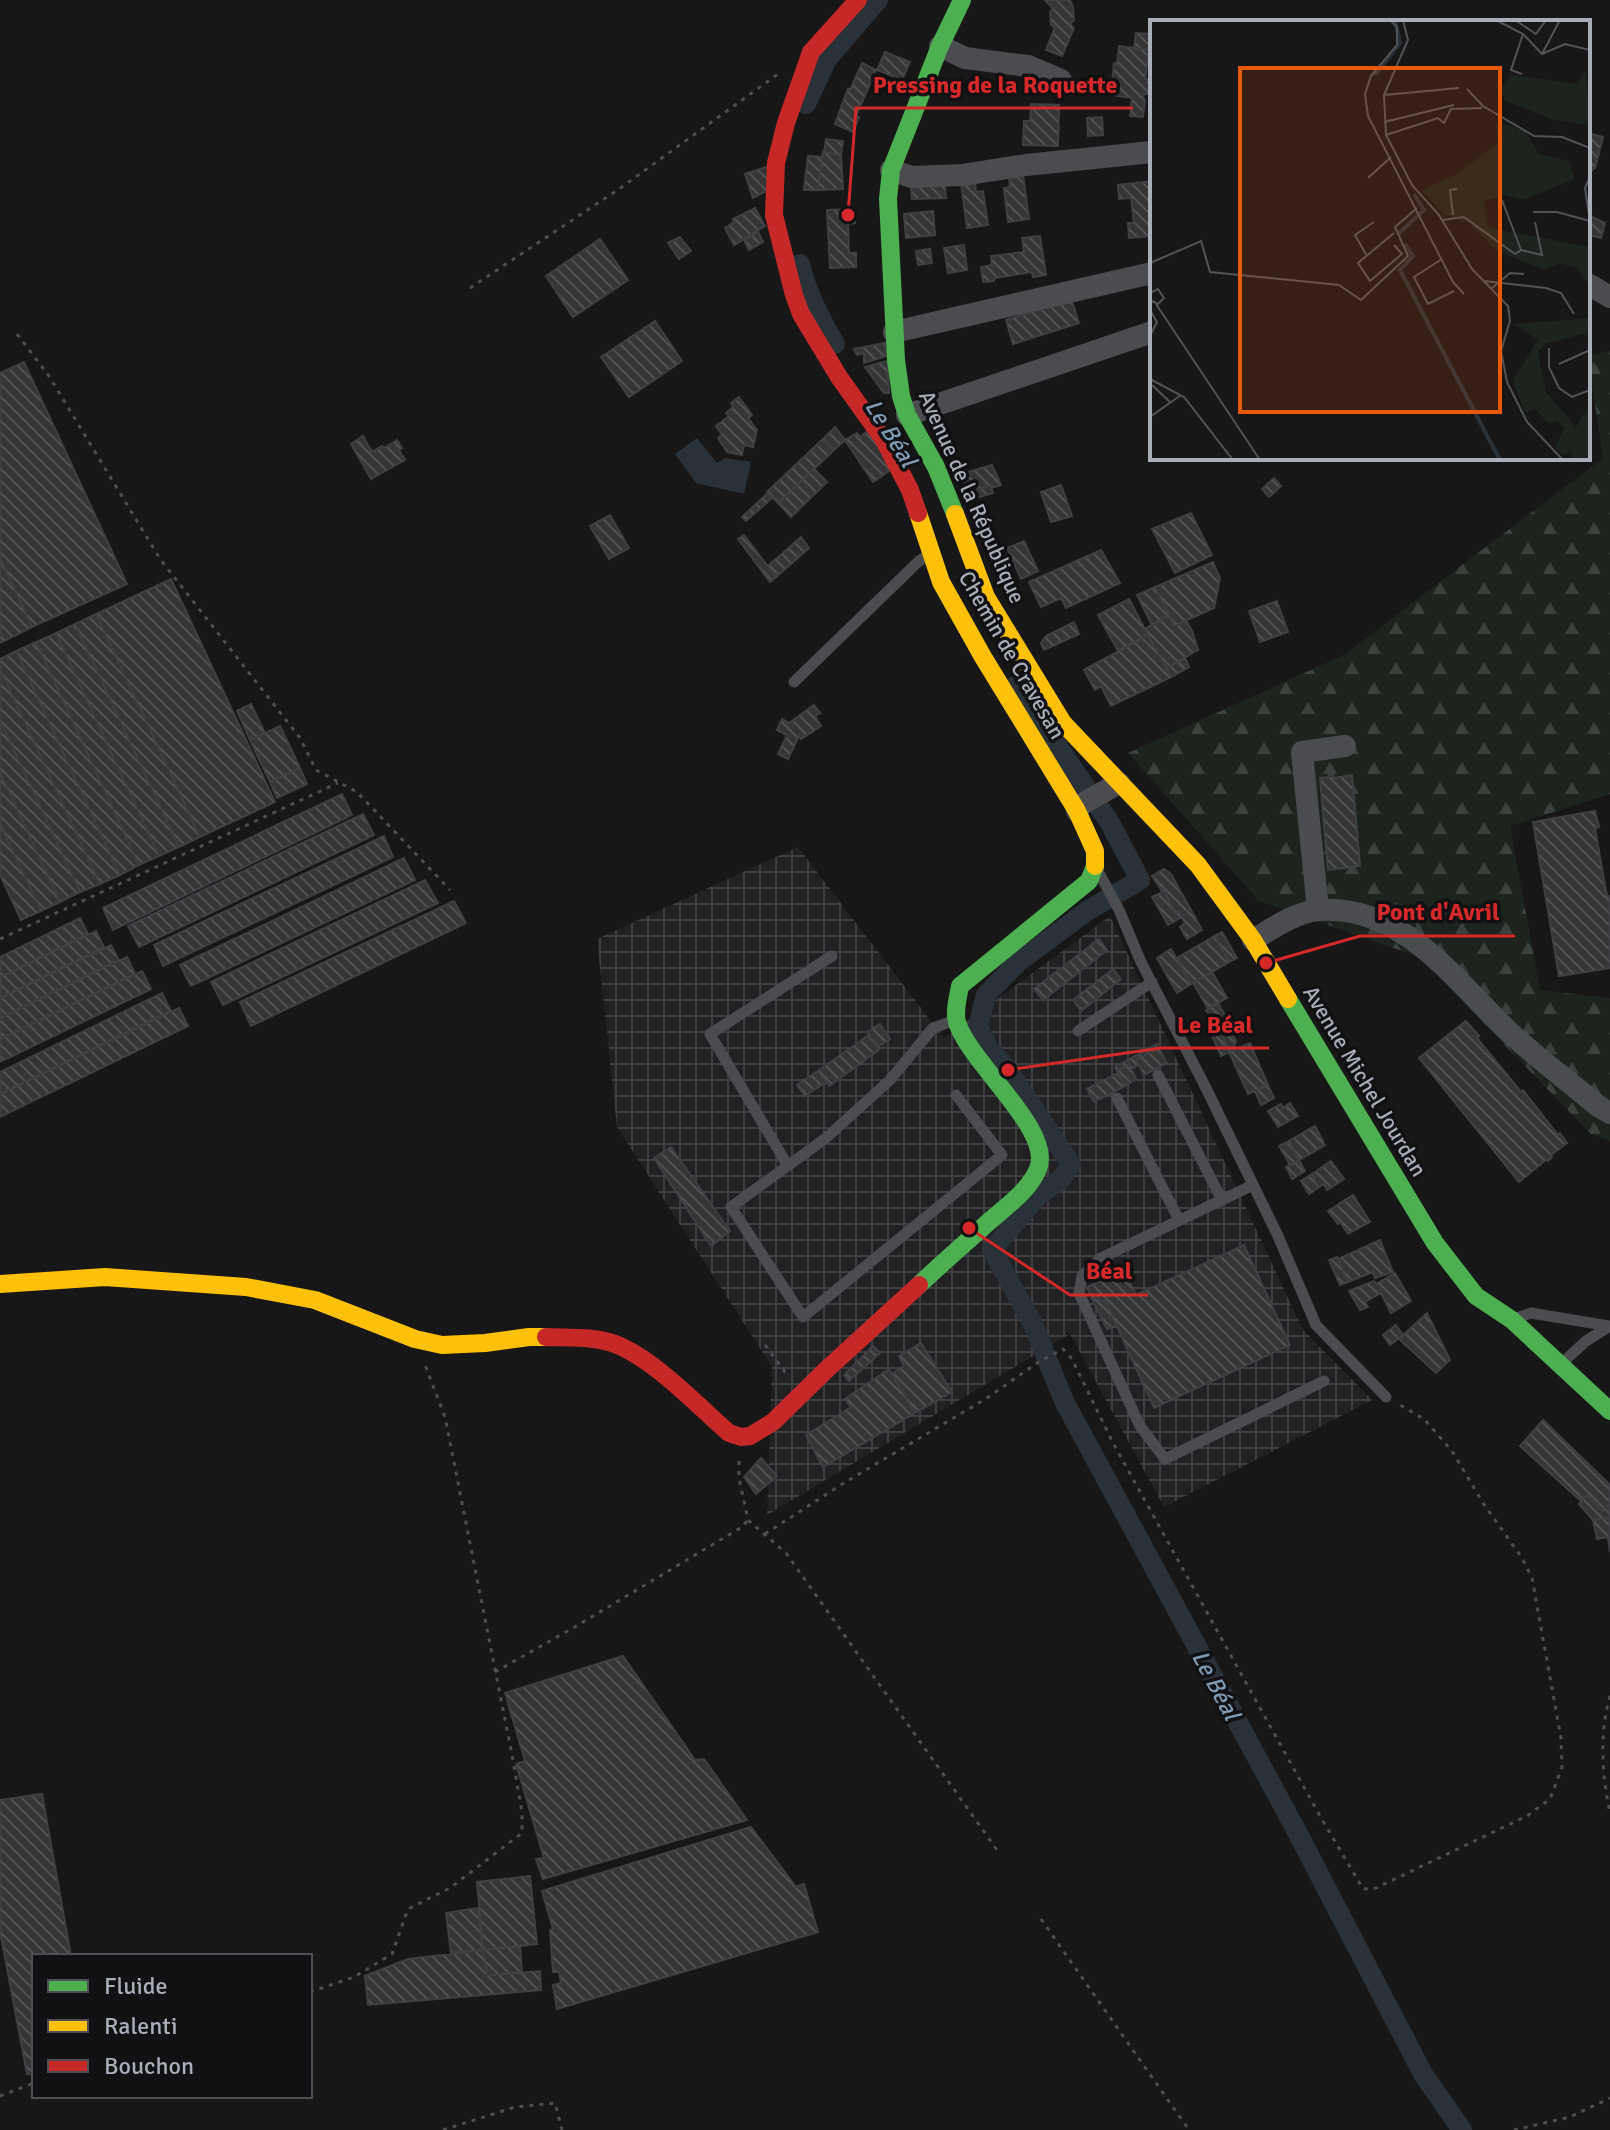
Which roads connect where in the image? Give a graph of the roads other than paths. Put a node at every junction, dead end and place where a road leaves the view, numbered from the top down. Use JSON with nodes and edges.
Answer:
{"nodes":[{"id":1,"x":858,"y":0,"type":"edge"},
{"id":2,"x":962,"y":0,"type":"edge"},
{"id":3,"x":940,"y":46,"type":"junction"},
{"id":4,"x":1061,"y":80,"type":"dead end"},
{"id":5,"x":1150,"y":152,"type":"edge"},
{"id":6,"x":891,"y":170,"type":"junction"},
{"id":7,"x":1150,"y":273,"type":"edge"},
{"id":8,"x":1590,"y":285,"type":"edge"},
{"id":9,"x":1610,"y":297,"type":"edge"},
{"id":10,"x":894,"y":332,"type":"junction"},
{"id":11,"x":1150,"y":333,"type":"edge"},
{"id":12,"x":907,"y":415,"type":"junction"},
{"id":13,"x":933,"y":553,"type":"junction"},
{"id":14,"x":794,"y":682,"type":"dead end"},
{"id":15,"x":1063,"y":723,"type":"joint"},
{"id":16,"x":1345,"y":746,"type":"dead end"},
{"id":17,"x":1111,"y":788,"type":"junction"},
{"id":18,"x":1080,"y":808,"type":"junction"},
{"id":19,"x":1095,"y":867,"type":"junction"},
{"id":20,"x":1318,"y":910,"type":"junction"},
{"id":21,"x":1253,"y":940,"type":"junction"},
{"id":22,"x":832,"y":956,"type":"dead end"},
{"id":23,"x":1152,"y":982,"type":"junction"},
{"id":24,"x":956,"y":1020,"type":"junction"},
{"id":25,"x":1078,"y":1031,"type":"dead end"},
{"id":26,"x":1158,"y":1075,"type":"dead end"},
{"id":27,"x":956,"y":1095,"type":"dead end"},
{"id":28,"x":1117,"y":1098,"type":"dead end"},
{"id":29,"x":1610,"y":1113,"type":"edge"},
{"id":30,"x":788,"y":1166,"type":"junction"},
{"id":31,"x":1253,"y":1185,"type":"junction"},
{"id":32,"x":1222,"y":1200,"type":"junction"},
{"id":33,"x":1179,"y":1220,"type":"junction"},
{"id":34,"x":0,"y":1284,"type":"edge"},
{"id":35,"x":1512,"y":1320,"type":"junction"},
{"id":36,"x":1610,"y":1326,"type":"edge"},
{"id":37,"x":1561,"y":1365,"type":"junction"},
{"id":38,"x":1324,"y":1381,"type":"dead end"},
{"id":39,"x":1386,"y":1397,"type":"road end"},
{"id":40,"x":1610,"y":1411,"type":"edge"}],
"edges":[{"from":1,"to":13,"type":"street","name":"Chemin de Cravesan"},
{"from":2,"to":3,"type":"street","name":"Avenue de la République"},
{"from":3,"to":4,"type":"street"},
{"from":3,"to":6,"type":"street","name":"Avenue de la République"},
{"from":5,"to":6,"type":"street"},
{"from":6,"to":10,"type":"street","name":"Avenue de la République"},
{"from":7,"to":10,"type":"street"},
{"from":8,"to":9,"type":"street"},
{"from":10,"to":12,"type":"street","name":"Avenue de la République"},
{"from":11,"to":12,"type":"street"},
{"from":12,"to":15,"type":"street","name":"Avenue de la République"},
{"from":13,"to":14,"type":"lane"},
{"from":13,"to":18,"type":"street","name":"Chemin de Cravesan"},
{"from":15,"to":17,"type":"street","name":"Avenue Michel Jourdan"},
{"from":16,"to":20,"type":"street"},
{"from":17,"to":18,"type":"street"},
{"from":17,"to":21,"type":"street","name":"Avenue Michel Jourdan"},
{"from":18,"to":19,"type":"street","name":"Chemin de Cravesan"},
{"from":19,"to":23,"type":"lane"},
{"from":19,"to":24,"type":"street"},
{"from":20,"to":21,"type":"street"},
{"from":20,"to":29,"type":"street"},
{"from":21,"to":35,"type":"street","name":"Avenue Michel Jourdan"},
{"from":22,"to":30,"type":"lane"},
{"from":23,"to":25,"type":"lane"},
{"from":23,"to":31,"type":"lane"},
{"from":24,"to":30,"type":"lane"},
{"from":24,"to":34,"type":"street"},
{"from":26,"to":32,"type":"lane"},
{"from":27,"to":30,"type":"lane"},
{"from":28,"to":33,"type":"lane"},
{"from":31,"to":32,"type":"lane"},
{"from":31,"to":39,"type":"lane"},
{"from":32,"to":33,"type":"lane"},
{"from":33,"to":38,"type":"lane"},
{"from":35,"to":36,"type":"lane"},
{"from":35,"to":37,"type":"street","name":"Avenue Michel Jourdan"},
{"from":36,"to":37,"type":"lane"},
{"from":37,"to":40,"type":"street","name":"Avenue Michel Jourdan"}]}
